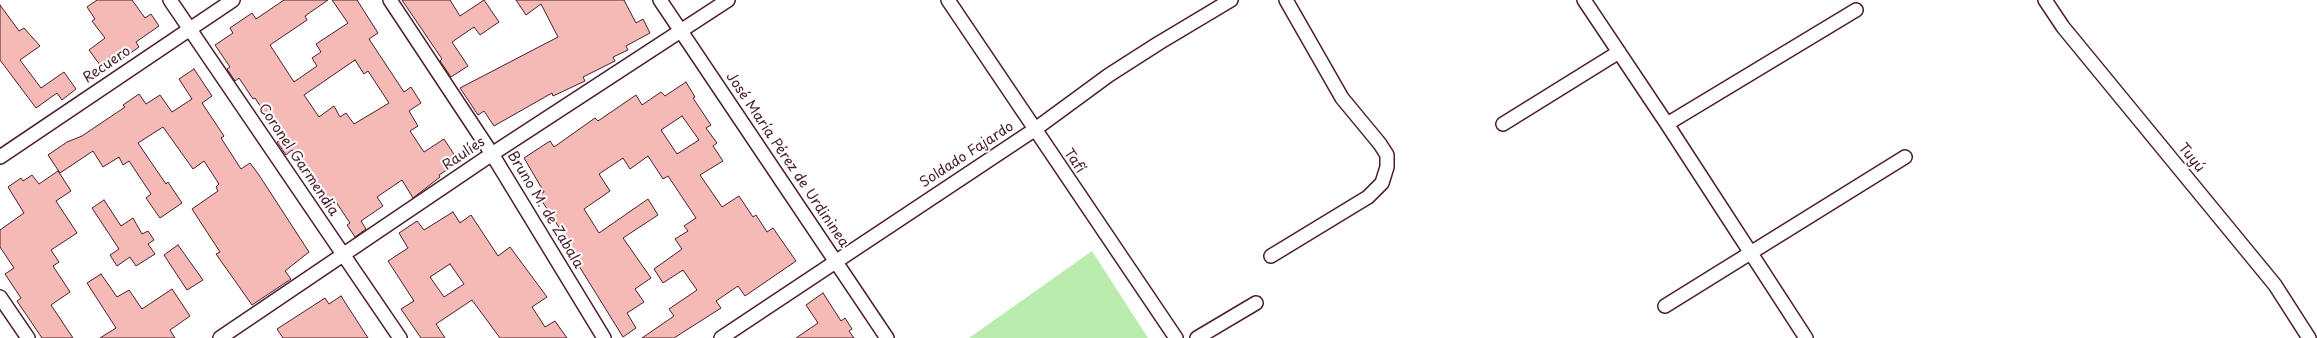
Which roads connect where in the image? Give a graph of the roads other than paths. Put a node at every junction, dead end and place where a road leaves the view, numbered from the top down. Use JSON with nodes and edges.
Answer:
{"nodes":[{"id":1,"x":170,"y":0,"type":"edge"},
{"id":2,"x":233,"y":0,"type":"edge"},
{"id":3,"x":390,"y":0,"type":"edge"},
{"id":4,"x":660,"y":0,"type":"edge"},
{"id":5,"x":728,"y":0,"type":"edge"},
{"id":6,"x":948,"y":0,"type":"edge"},
{"id":7,"x":1230,"y":0,"type":"edge"},
{"id":8,"x":1286,"y":0,"type":"edge"},
{"id":9,"x":1584,"y":0,"type":"edge"},
{"id":10,"x":2045,"y":0,"type":"edge"},
{"id":11,"x":1856,"y":10,"type":"dead end"},
{"id":12,"x":189,"y":28,"type":"junction"},
{"id":13,"x":681,"y":31,"type":"junction"},
{"id":14,"x":1619,"y":52,"type":"junction"},
{"id":15,"x":1503,"y":124,"type":"dead end"},
{"id":16,"x":1667,"y":124,"type":"junction"},
{"id":17,"x":1034,"y":130,"type":"junction"},
{"id":18,"x":492,"y":154,"type":"junction"},
{"id":19,"x":0,"y":157,"type":"edge"},
{"id":20,"x":1905,"y":157,"type":"dead end"},
{"id":21,"x":1751,"y":253,"type":"junction"},
{"id":22,"x":344,"y":256,"type":"junction"},
{"id":23,"x":1271,"y":256,"type":"dead end"},
{"id":24,"x":835,"y":261,"type":"junction"},
{"id":25,"x":0,"y":297,"type":"edge"},
{"id":26,"x":1256,"y":303,"type":"dead end"},
{"id":27,"x":1665,"y":306,"type":"dead end"},
{"id":28,"x":28,"y":338,"type":"edge"},
{"id":29,"x":220,"y":338,"type":"edge"},
{"id":30,"x":400,"y":338,"type":"edge"},
{"id":31,"x":604,"y":338,"type":"edge"},
{"id":32,"x":721,"y":338,"type":"edge"},
{"id":33,"x":888,"y":338,"type":"edge"},
{"id":34,"x":1176,"y":338,"type":"edge"},
{"id":35,"x":1197,"y":338,"type":"edge"},
{"id":36,"x":1806,"y":338,"type":"edge"},
{"id":37,"x":2309,"y":338,"type":"edge"}],
"edges":[{"from":1,"to":12,"type":"street","name":"Coronel Garmendia"},
{"from":2,"to":12,"type":"street","name":"Recuero"},
{"from":3,"to":18,"type":"street","name":"Bruno M. de Zabala"},
{"from":4,"to":13,"type":"street","name":"José María Pérez de Urdininea"},
{"from":5,"to":13,"type":"street","name":"Raulíes"},
{"from":6,"to":17,"type":"street","name":"Tafí"},
{"from":7,"to":17,"type":"street","name":"Soldado Fajardo"},
{"from":8,"to":23,"type":"street"},
{"from":9,"to":14,"type":"street"},
{"from":10,"to":37,"type":"street","name":"Tuyú"},
{"from":11,"to":16,"type":"street"},
{"from":12,"to":19,"type":"street","name":"Recuero"},
{"from":12,"to":22,"type":"street","name":"Coronel Garmendia"},
{"from":13,"to":18,"type":"street","name":"Raulíes"},
{"from":13,"to":24,"type":"street","name":"José María Pérez de Urdininea"},
{"from":14,"to":15,"type":"street"},
{"from":14,"to":16,"type":"street"},
{"from":16,"to":21,"type":"street"},
{"from":17,"to":24,"type":"street","name":"Soldado Fajardo"},
{"from":17,"to":34,"type":"street","name":"Tafí"},
{"from":18,"to":22,"type":"street","name":"Raulíes"},
{"from":18,"to":31,"type":"street","name":"Bruno M. de Zabala"},
{"from":20,"to":21,"type":"street"},
{"from":21,"to":27,"type":"street"},
{"from":21,"to":36,"type":"street"},
{"from":22,"to":29,"type":"street","name":"Raulíes"},
{"from":22,"to":30,"type":"street","name":"Coronel Garmendia"},
{"from":24,"to":32,"type":"street","name":"Soldado Fajardo"},
{"from":24,"to":33,"type":"street","name":"José María Pérez de Urdininea"},
{"from":25,"to":28,"type":"street"},
{"from":26,"to":35,"type":"street"}]}
